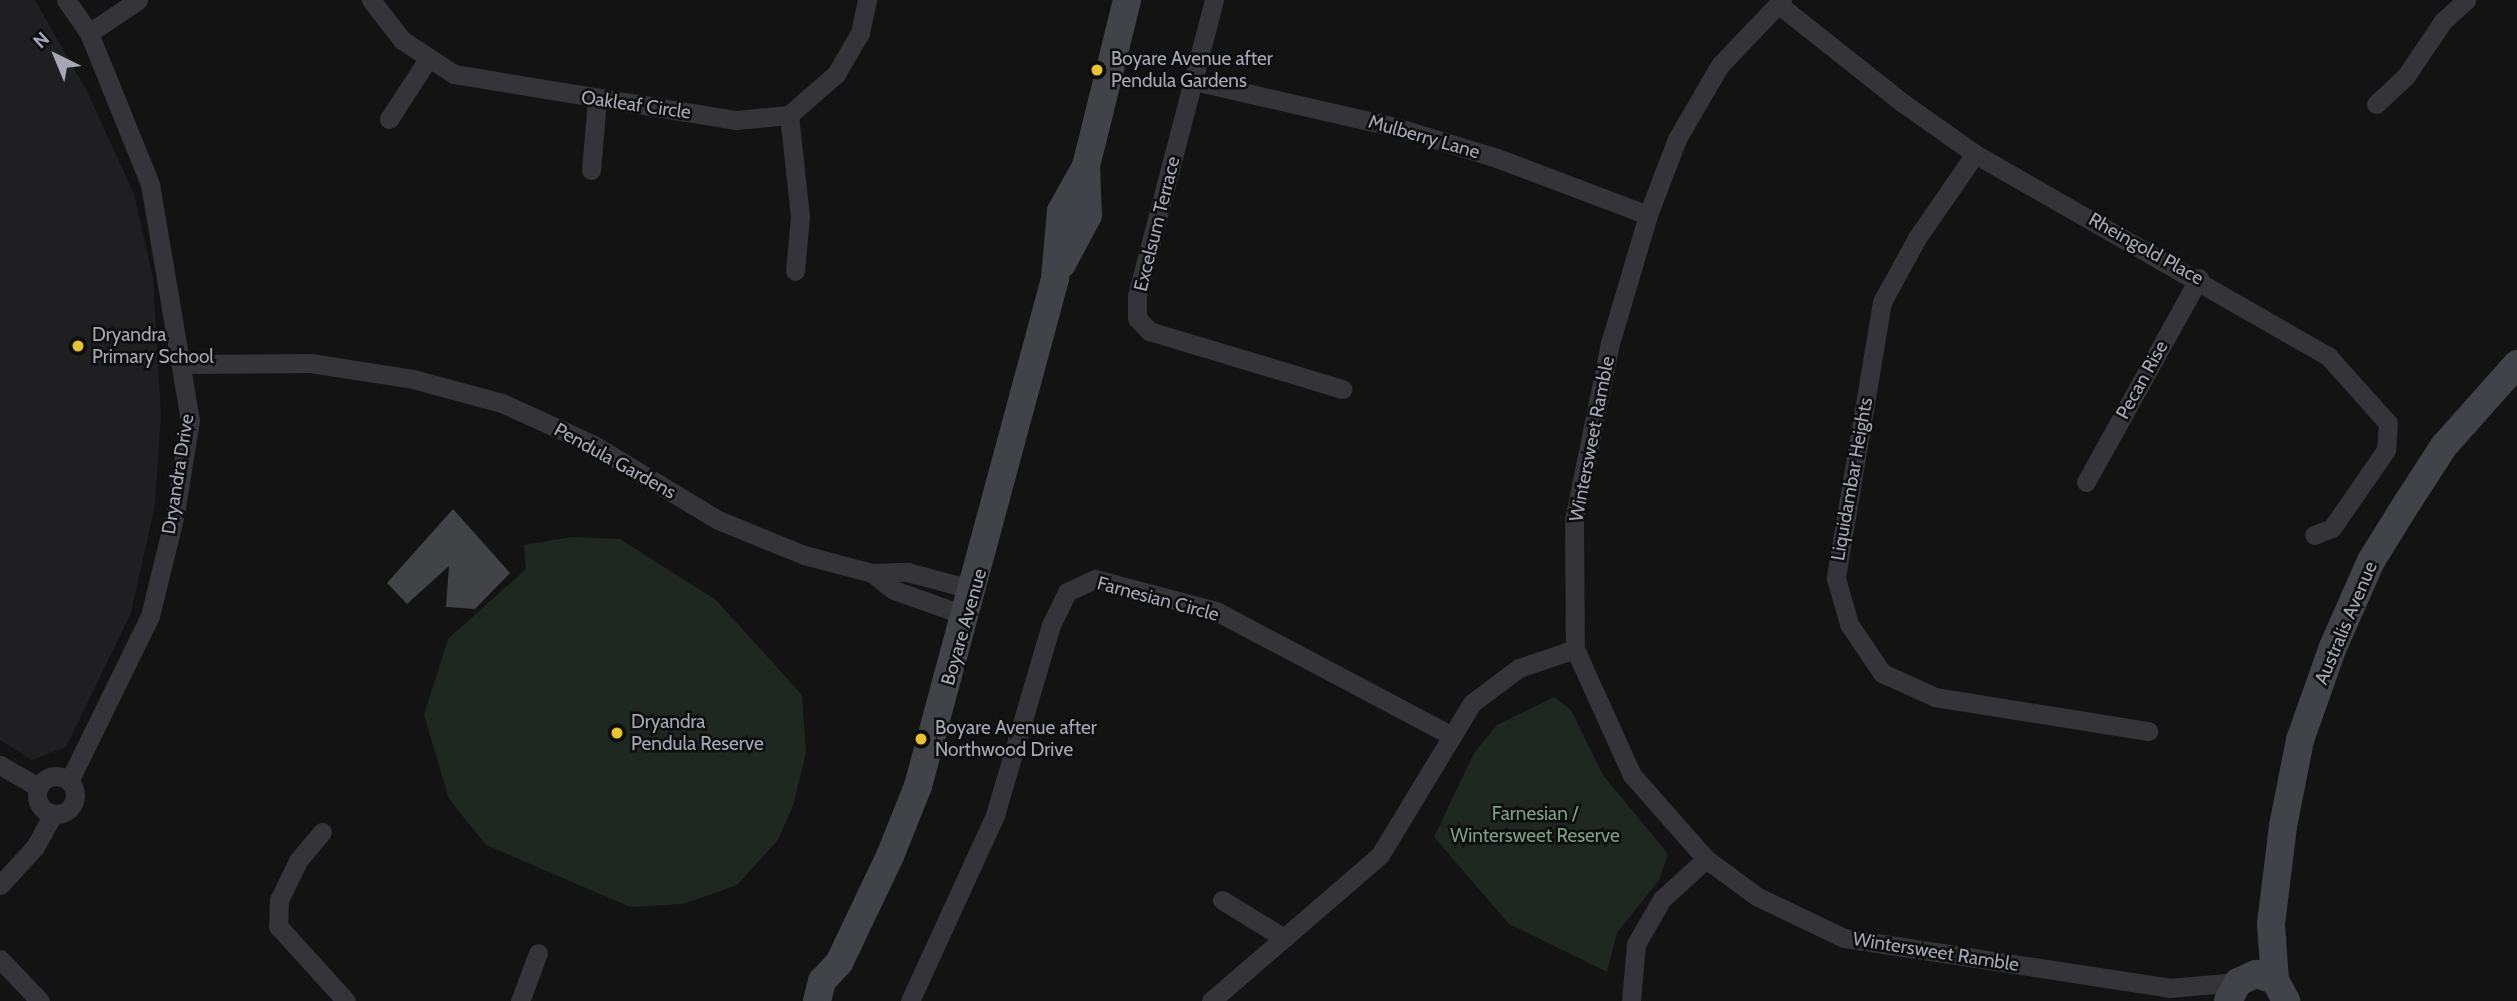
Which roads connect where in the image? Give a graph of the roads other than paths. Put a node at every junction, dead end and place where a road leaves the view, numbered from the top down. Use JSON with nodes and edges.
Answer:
{"nodes":[{"id":1,"x":66,"y":0,"type":"edge"},
{"id":2,"x":138,"y":0,"type":"edge"},
{"id":3,"x":371,"y":0,"type":"edge"},
{"id":4,"x":867,"y":0,"type":"edge"},
{"id":5,"x":1127,"y":0,"type":"edge"},
{"id":6,"x":1214,"y":0,"type":"edge"},
{"id":7,"x":2466,"y":0,"type":"edge"},
{"id":8,"x":1780,"y":2,"type":"edge"},
{"id":9,"x":89,"y":33,"type":"junction"},
{"id":10,"x":428,"y":59,"type":"junction"},
{"id":11,"x":1194,"y":81,"type":"junction"},
{"id":12,"x":597,"y":100,"type":"junction"},
{"id":13,"x":2376,"y":104,"type":"dead end"},
{"id":14,"x":789,"y":115,"type":"junction"},
{"id":15,"x":389,"y":119,"type":"dead end"},
{"id":16,"x":1975,"y":154,"type":"junction"},
{"id":17,"x":591,"y":170,"type":"dead end"},
{"id":18,"x":1648,"y":215,"type":"junction"},
{"id":19,"x":795,"y":271,"type":"dead end"},
{"id":20,"x":2199,"y":278,"type":"junction"},
{"id":21,"x":184,"y":364,"type":"junction"},
{"id":22,"x":2517,"y":364,"type":"edge"},
{"id":23,"x":1342,"y":389,"type":"dead end"},
{"id":24,"x":2086,"y":482,"type":"dead end"},
{"id":25,"x":2314,"y":535,"type":"dead end"},
{"id":26,"x":872,"y":573,"type":"junction"},
{"id":27,"x":971,"y":603,"type":"junction"},
{"id":28,"x":1575,"y":649,"type":"junction"},
{"id":29,"x":2148,"y":732,"type":"dead end"},
{"id":30,"x":1452,"y":736,"type":"junction"},
{"id":31,"x":0,"y":765,"type":"edge"},
{"id":32,"x":69,"y":781,"type":"junction"},
{"id":33,"x":38,"y":787,"type":"junction"},
{"id":34,"x":53,"y":814,"type":"junction"},
{"id":35,"x":322,"y":832,"type":"dead end"},
{"id":36,"x":1706,"y":859,"type":"junction"},
{"id":37,"x":0,"y":885,"type":"edge"},
{"id":38,"x":1222,"y":900,"type":"dead end"},
{"id":39,"x":2271,"y":924,"type":"junction"},
{"id":40,"x":1284,"y":938,"type":"junction"},
{"id":41,"x":538,"y":953,"type":"dead end"},
{"id":42,"x":0,"y":959,"type":"edge"},
{"id":43,"x":839,"y":963,"type":"junction"},
{"id":44,"x":2237,"y":986,"type":"edge"},
{"id":45,"x":2169,"y":988,"type":"junction"},
{"id":46,"x":2281,"y":991,"type":"edge"},
{"id":47,"x":40,"y":1001,"type":"edge"},
{"id":48,"x":346,"y":1001,"type":"edge"},
{"id":49,"x":520,"y":1001,"type":"edge"},
{"id":50,"x":817,"y":1001,"type":"edge"},
{"id":51,"x":836,"y":1001,"type":"edge"},
{"id":52,"x":910,"y":1001,"type":"edge"},
{"id":53,"x":1211,"y":1001,"type":"edge"},
{"id":54,"x":1631,"y":1001,"type":"edge"},
{"id":55,"x":2195,"y":1001,"type":"edge"}],
"edges":[{"from":1,"to":9,"type":"street","name":"Dryandra Drive"},
{"from":2,"to":9,"type":"street"},
{"from":3,"to":10,"type":"street","name":"Oakleaf Circle"},
{"from":4,"to":14,"type":"street"},
{"from":5,"to":27,"type":"street","name":"Boyare Avenue"},
{"from":6,"to":11,"type":"street","name":"Excelsum Terrace"},
{"from":7,"to":13,"type":"street"},
{"from":8,"to":16,"type":"street","name":"Rheingold Place"},
{"from":8,"to":18,"type":"street","name":"Wintersweet Ramble"},
{"from":9,"to":21,"type":"street","name":"Dryandra Drive"},
{"from":10,"to":12,"type":"street","name":"Oakleaf Circle"},
{"from":10,"to":15,"type":"street"},
{"from":11,"to":18,"type":"street","name":"Mulberry Lane"},
{"from":11,"to":23,"type":"street","name":"Excelsum Terrace"},
{"from":12,"to":14,"type":"street","name":"Oakleaf Circle"},
{"from":12,"to":17,"type":"street"},
{"from":14,"to":19,"type":"street"},
{"from":16,"to":20,"type":"street","name":"Rheingold Place"},
{"from":16,"to":29,"type":"street","name":"Liquidambar Heights"},
{"from":18,"to":28,"type":"street","name":"Wintersweet Ramble"},
{"from":20,"to":24,"type":"street","name":"Pecan Rise"},
{"from":20,"to":25,"type":"street","name":"Rheingold Place"},
{"from":21,"to":26,"type":"street","name":"Pendula Gardens"},
{"from":21,"to":32,"type":"street","name":"Dryandra Drive"},
{"from":22,"to":39,"type":"street","name":"Australis Avenue"},
{"from":26,"to":27,"type":"street","name":"Pendula Gardens"},
{"from":26,"to":27,"type":"street","name":"Pendula Gardens"},
{"from":27,"to":43,"type":"street","name":"Boyare Avenue"},
{"from":28,"to":30,"type":"street"},
{"from":28,"to":36,"type":"street","name":"Wintersweet Ramble"},
{"from":30,"to":40,"type":"street"},
{"from":30,"to":52,"type":"street","name":"Farnesian Circle"},
{"from":31,"to":33,"type":"street"},
{"from":32,"to":33,"type":"street"},
{"from":32,"to":34,"type":"street","name":"Dryandra Drive"},
{"from":33,"to":34,"type":"street"},
{"from":34,"to":37,"type":"street","name":"Dryandra Drive"},
{"from":35,"to":48,"type":"street"},
{"from":36,"to":45,"type":"street","name":"Wintersweet Ramble"},
{"from":36,"to":54,"type":"street"},
{"from":38,"to":40,"type":"street"},
{"from":39,"to":44,"type":"street","name":"Australis Avenue"},
{"from":39,"to":46,"type":"street","name":"Australis Avenue"},
{"from":40,"to":53,"type":"street"},
{"from":41,"to":49,"type":"street"},
{"from":42,"to":47,"type":"street"},
{"from":43,"to":50,"type":"street","name":"Boyare Avenue"},
{"from":43,"to":51,"type":"street","name":"Boyare Avenue"},
{"from":44,"to":45,"type":"street","name":"Wintersweet Ramble"},
{"from":44,"to":46,"type":"street"},
{"from":45,"to":55,"type":"street","name":"Wintersweet Ramble"}]}
